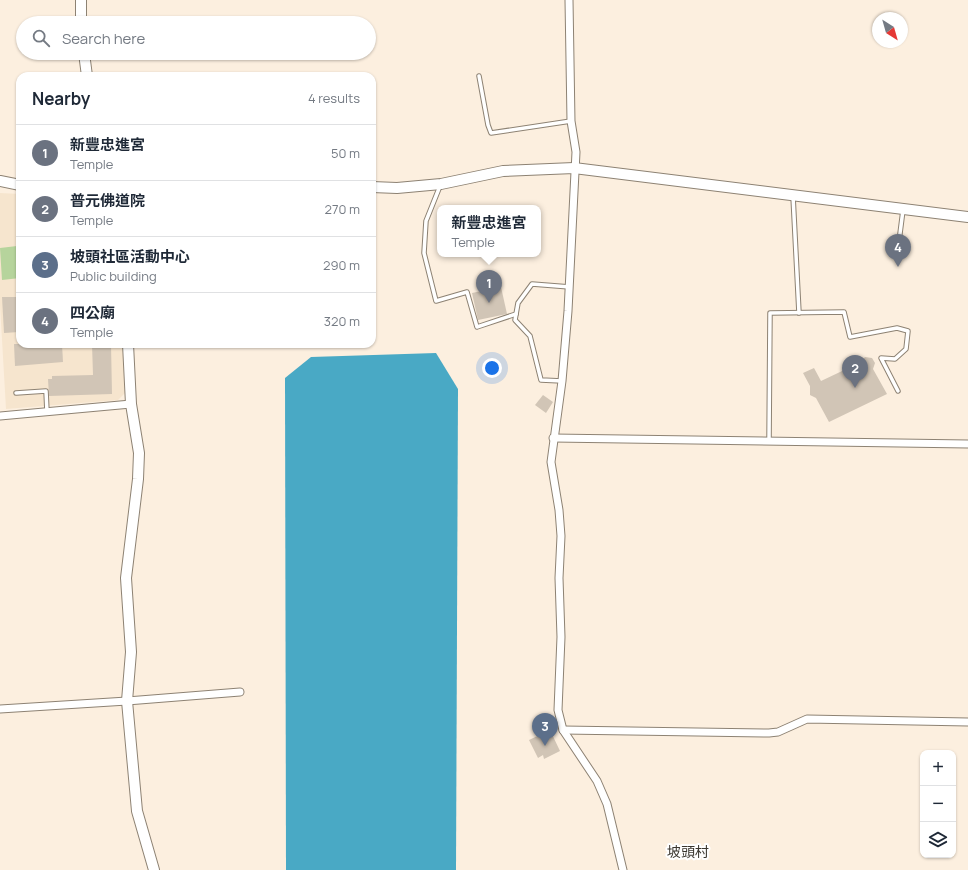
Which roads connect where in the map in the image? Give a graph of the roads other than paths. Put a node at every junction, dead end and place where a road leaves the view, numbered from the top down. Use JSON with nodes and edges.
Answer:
{"nodes":[{"id":1,"x":80,"y":0,"type":"edge"},
{"id":2,"x":569,"y":0,"type":"edge"},
{"id":3,"x":81,"y":16,"type":"edge"},
{"id":4,"x":85,"y":60,"type":"edge"},
{"id":5,"x":86,"y":72,"type":"edge"},
{"id":6,"x":479,"y":76,"type":"dead end"},
{"id":7,"x":571,"y":121,"type":"junction"},
{"id":8,"x":574,"y":168,"type":"junction"},
{"id":9,"x":0,"y":182,"type":"edge"},
{"id":10,"x":16,"y":184,"type":"edge"},
{"id":11,"x":441,"y":184,"type":"junction"},
{"id":12,"x":376,"y":188,"type":"edge"},
{"id":13,"x":793,"y":195,"type":"junction"},
{"id":14,"x":903,"y":209,"type":"junction"},
{"id":15,"x":968,"y":217,"type":"edge"},
{"id":16,"x":897,"y":257,"type":"dead end"},
{"id":17,"x":570,"y":287,"type":"junction"},
{"id":18,"x":798,"y":313,"type":"junction"},
{"id":19,"x":516,"y":314,"type":"junction"},
{"id":20,"x":128,"y":348,"type":"edge"},
{"id":21,"x":562,"y":381,"type":"junction"},
{"id":22,"x":898,"y":391,"type":"dead end"},
{"id":23,"x":16,"y":393,"type":"dead end"},
{"id":24,"x":131,"y":404,"type":"junction"},
{"id":25,"x":47,"y":412,"type":"junction"},
{"id":26,"x":0,"y":416,"type":"edge"},
{"id":27,"x":553,"y":438,"type":"junction"},
{"id":28,"x":769,"y":441,"type":"junction"},
{"id":29,"x":968,"y":444,"type":"edge"},
{"id":30,"x":240,"y":692,"type":"dead end"},
{"id":31,"x":127,"y":701,"type":"junction"},
{"id":32,"x":0,"y":709,"type":"edge"},
{"id":33,"x":968,"y":722,"type":"edge"},
{"id":34,"x":563,"y":730,"type":"junction"},
{"id":35,"x":154,"y":870,"type":"edge"},
{"id":36,"x":623,"y":870,"type":"edge"}],
"edges":[{"from":1,"to":3,"type":"street"},
{"from":2,"to":7,"type":"street"},
{"from":4,"to":5,"type":"street"},
{"from":6,"to":7,"type":"lane"},
{"from":7,"to":8,"type":"street"},
{"from":8,"to":11,"type":"street"},
{"from":8,"to":13,"type":"street"},
{"from":8,"to":17,"type":"street"},
{"from":9,"to":10,"type":"street"},
{"from":11,"to":12,"type":"street"},
{"from":11,"to":19,"type":"lane"},
{"from":13,"to":14,"type":"street"},
{"from":13,"to":18,"type":"lane"},
{"from":14,"to":15,"type":"street"},
{"from":14,"to":16,"type":"lane"},
{"from":17,"to":19,"type":"lane"},
{"from":17,"to":21,"type":"street"},
{"from":18,"to":22,"type":"lane"},
{"from":18,"to":28,"type":"lane"},
{"from":19,"to":21,"type":"lane"},
{"from":20,"to":24,"type":"street"},
{"from":21,"to":27,"type":"street"},
{"from":23,"to":25,"type":"lane"},
{"from":24,"to":25,"type":"street"},
{"from":24,"to":31,"type":"street"},
{"from":25,"to":26,"type":"street"},
{"from":27,"to":28,"type":"street"},
{"from":27,"to":34,"type":"street"},
{"from":28,"to":29,"type":"street"},
{"from":30,"to":31,"type":"street"},
{"from":31,"to":32,"type":"street"},
{"from":31,"to":35,"type":"street"},
{"from":33,"to":34,"type":"street"},
{"from":34,"to":36,"type":"street"}]}
